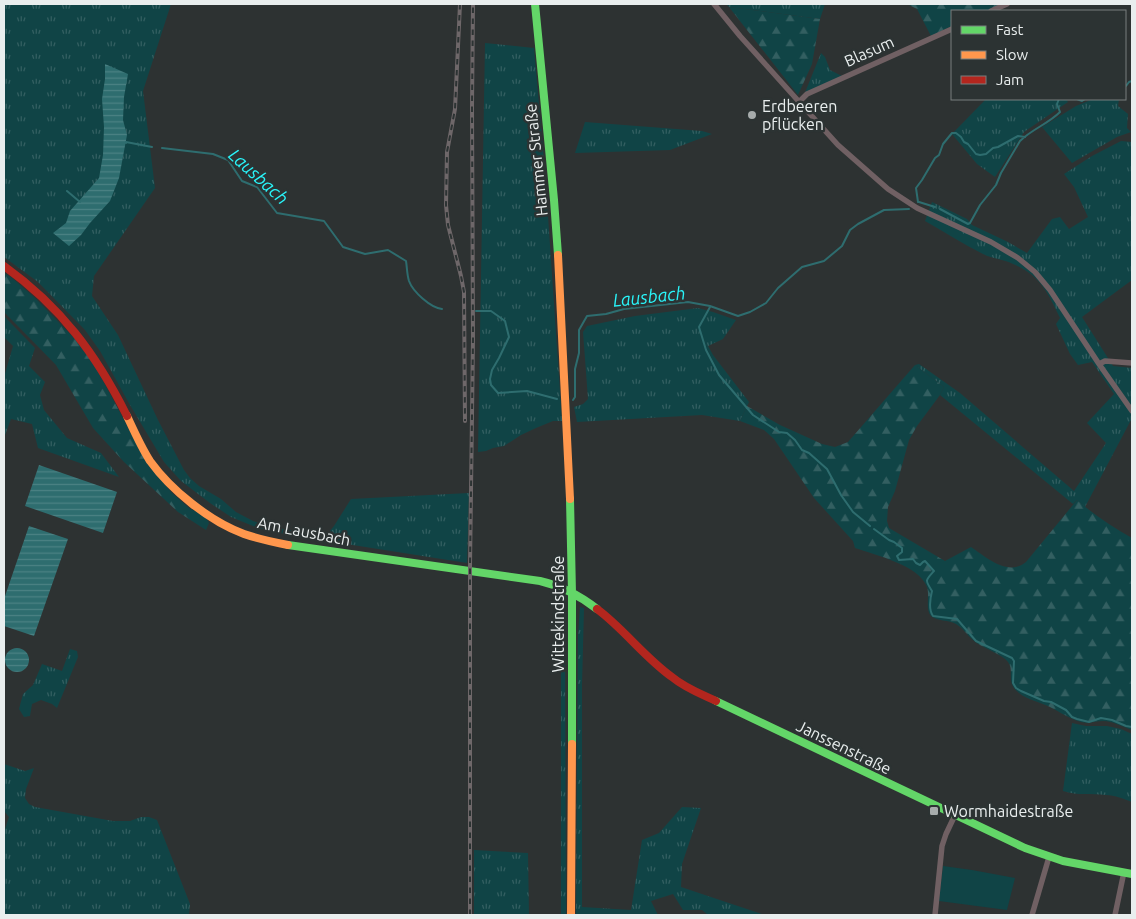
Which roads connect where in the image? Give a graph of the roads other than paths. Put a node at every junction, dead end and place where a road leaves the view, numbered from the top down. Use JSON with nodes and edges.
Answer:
{"nodes":[{"id":1,"x":535,"y":4,"type":"edge"},
{"id":2,"x":714,"y":4,"type":"edge"},
{"id":3,"x":1007,"y":4,"type":"edge"},
{"id":4,"x":993,"y":10,"type":"edge"},
{"id":5,"x":951,"y":28,"type":"edge"},
{"id":6,"x":798,"y":102,"type":"junction"},
{"id":7,"x":4,"y":266,"type":"edge"},
{"id":8,"x":561,"y":313,"type":"joint"},
{"id":9,"x":1132,"y":363,"type":"edge"},
{"id":10,"x":1099,"y":364,"type":"junction"},
{"id":11,"x":1132,"y":411,"type":"edge"},
{"id":12,"x":572,"y":593,"type":"junction"},
{"id":13,"x":955,"y":815,"type":"junction"},
{"id":14,"x":1049,"y":857,"type":"junction"},
{"id":15,"x":1128,"y":873,"type":"edge"},
{"id":16,"x":571,"y":915,"type":"edge"},
{"id":17,"x":935,"y":915,"type":"edge"},
{"id":18,"x":1032,"y":915,"type":"edge"},
{"id":19,"x":1115,"y":915,"type":"edge"}],
"edges":[{"from":1,"to":8,"type":"main road","name":"Hammer Straße"},
{"from":2,"to":6,"type":"street"},
{"from":3,"to":4,"type":"street"},
{"from":5,"to":6,"type":"street","name":"Blasum"},
{"from":6,"to":10,"type":"street"},
{"from":7,"to":12,"type":"main road","name":"Am Lausbach"},
{"from":8,"to":12,"type":"main road","name":"Wittekindstraße"},
{"from":9,"to":10,"type":"street"},
{"from":10,"to":11,"type":"street"},
{"from":12,"to":13,"type":"main road","name":"Janssenstraße"},
{"from":12,"to":16,"type":"main road","name":"Wittekindstraße"},
{"from":13,"to":14,"type":"main road","name":"Janssenstraße"},
{"from":13,"to":17,"type":"street"},
{"from":14,"to":15,"type":"main road","name":"Janssenstraße"},
{"from":14,"to":18,"type":"street"},
{"from":15,"to":19,"type":"street"}]}
